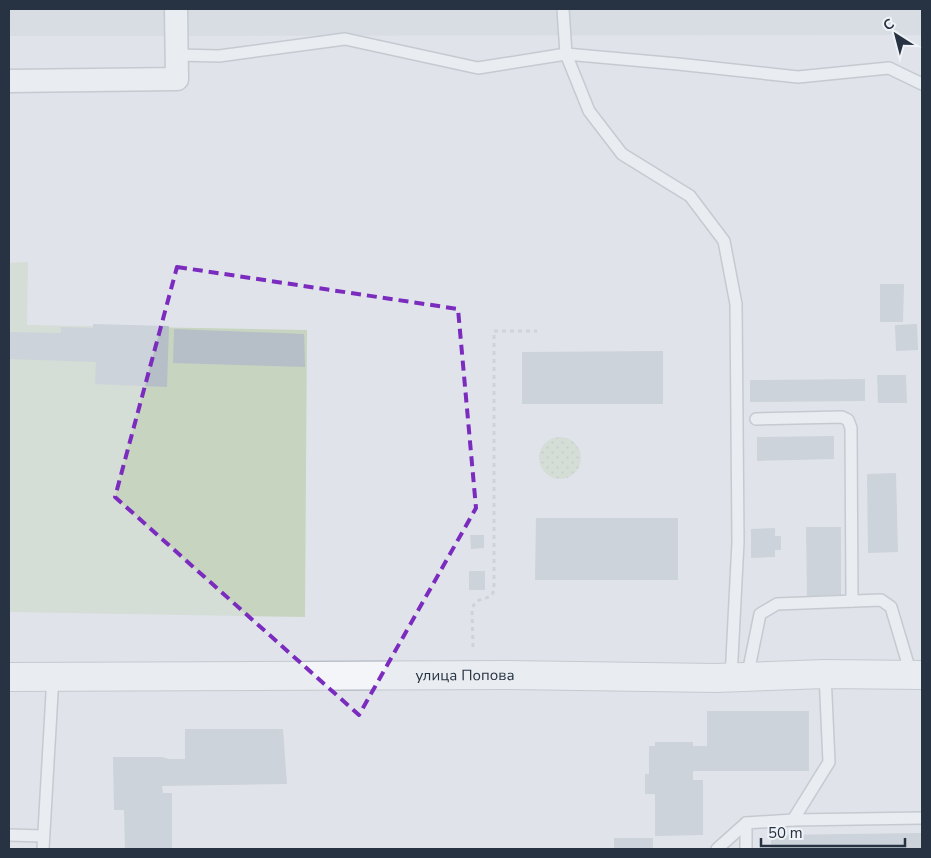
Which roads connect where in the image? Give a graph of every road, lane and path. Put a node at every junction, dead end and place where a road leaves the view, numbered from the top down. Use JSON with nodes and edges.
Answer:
{"nodes":[{"id":1,"x":176,"y":9,"type":"edge"},
{"id":2,"x":563,"y":9,"type":"edge"},
{"id":3,"x":566,"y":54,"type":"junction"},
{"id":4,"x":176,"y":55,"type":"junction"},
{"id":5,"x":9,"y":81,"type":"edge"},
{"id":6,"x":922,"y":84,"type":"edge"},
{"id":7,"x":536,"y":331,"type":"dead end"},
{"id":8,"x":756,"y":419,"type":"dead end"},
{"id":9,"x":852,"y":601,"type":"junction"},
{"id":10,"x":473,"y":648,"type":"dead end"},
{"id":11,"x":825,"y":674,"type":"junction"},
{"id":12,"x":917,"y":675,"type":"edge"},
{"id":13,"x":53,"y":676,"type":"junction"},
{"id":14,"x":9,"y":677,"type":"edge"},
{"id":15,"x":739,"y":678,"type":"junction"},
{"id":16,"x":922,"y":818,"type":"edge"},
{"id":17,"x":793,"y":820,"type":"junction"},
{"id":18,"x":746,"y":823,"type":"junction"},
{"id":19,"x":9,"y":835,"type":"edge"},
{"id":20,"x":43,"y":836,"type":"junction"},
{"id":21,"x":43,"y":849,"type":"edge"},
{"id":22,"x":717,"y":849,"type":"edge"},
{"id":23,"x":746,"y":849,"type":"edge"}],
"edges":[{"from":1,"to":4,"type":"street"},
{"from":2,"to":3,"type":"lane"},
{"from":3,"to":4,"type":"lane"},
{"from":3,"to":6,"type":"lane"},
{"from":3,"to":15,"type":"lane"},
{"from":4,"to":5,"type":"street"},
{"from":7,"to":10,"type":"path"},
{"from":8,"to":9,"type":"lane"},
{"from":9,"to":12,"type":"lane"},
{"from":9,"to":15,"type":"lane"},
{"from":11,"to":12,"type":"street","name":"улица Попова"},
{"from":11,"to":15,"type":"street","name":"улица Попова"},
{"from":11,"to":17,"type":"lane"},
{"from":13,"to":14,"type":"street","name":"улица Попова"},
{"from":13,"to":15,"type":"street","name":"улица Попова"},
{"from":13,"to":20,"type":"lane"},
{"from":16,"to":17,"type":"lane"},
{"from":17,"to":18,"type":"lane"},
{"from":18,"to":22,"type":"lane"},
{"from":18,"to":23,"type":"lane"},
{"from":19,"to":20,"type":"lane"},
{"from":20,"to":21,"type":"lane"}]}
